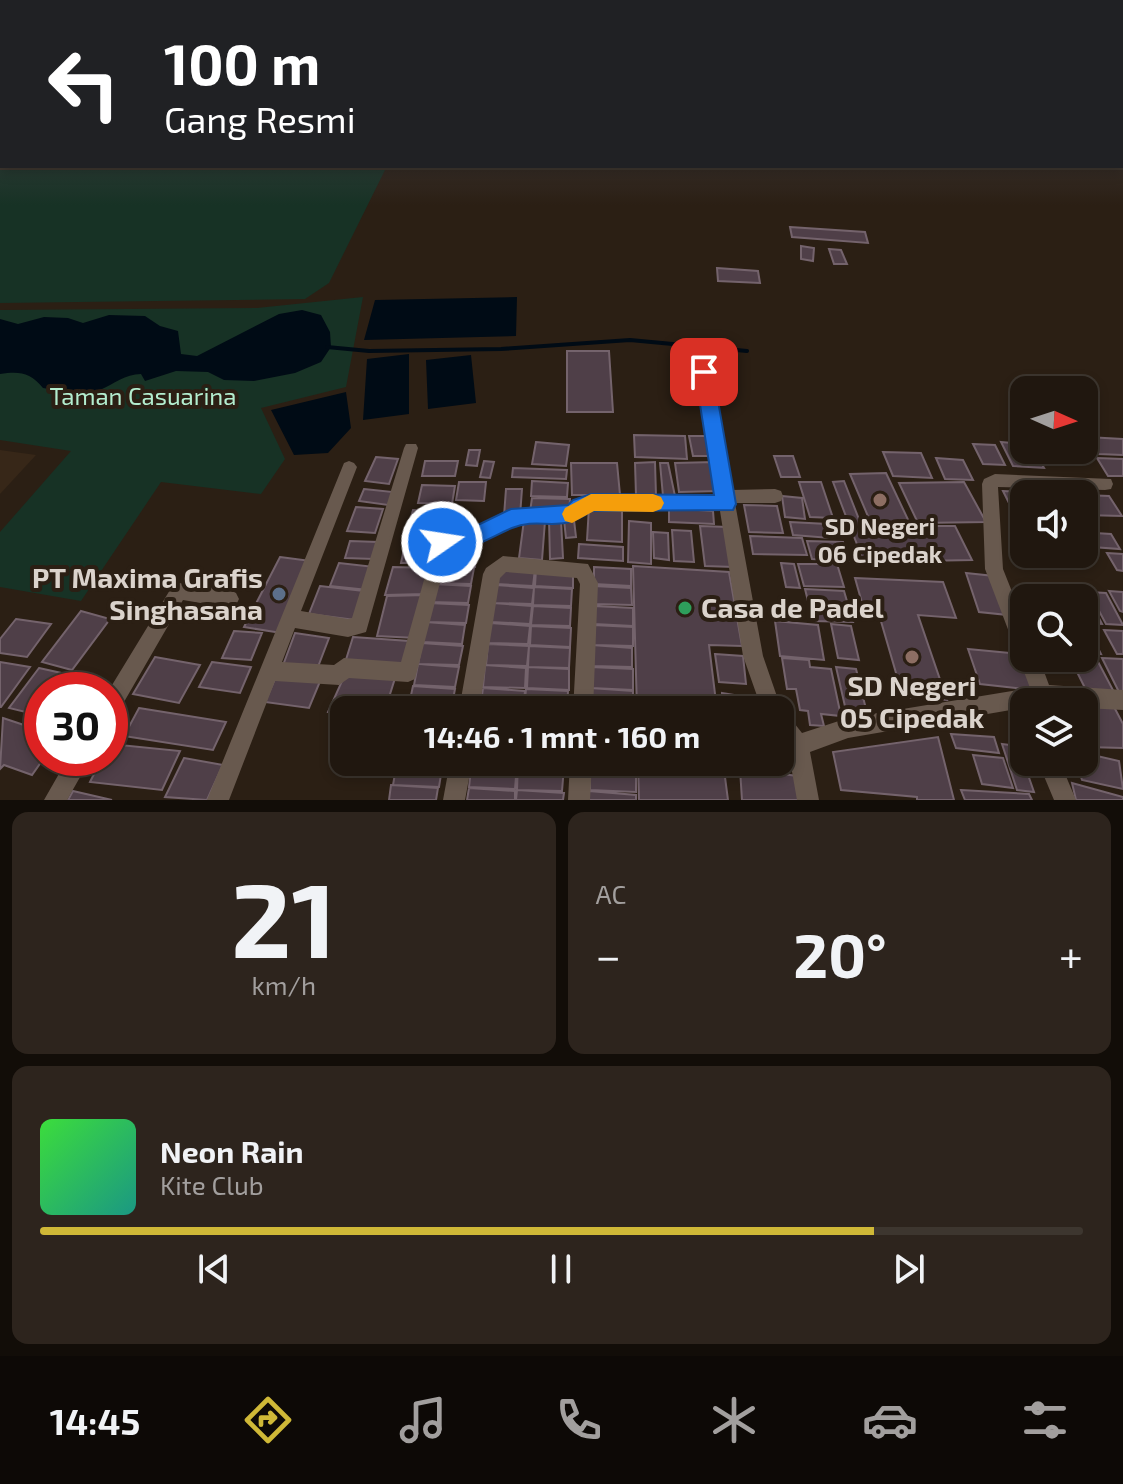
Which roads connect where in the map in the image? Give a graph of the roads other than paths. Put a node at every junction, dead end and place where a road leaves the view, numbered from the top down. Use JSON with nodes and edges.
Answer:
{"nodes":[{"id":1,"x":704,"y":372,"type":"dead end"},
{"id":2,"x":411,"y":448,"type":"dead end"},
{"id":3,"x":349,"y":467,"type":"dead end"},
{"id":4,"x":1105,"y":484,"type":"dead end"},
{"id":5,"x":775,"y":496,"type":"dead end"},
{"id":6,"x":725,"y":500,"type":"junction"},
{"id":7,"x":230,"y":599,"type":"dead end"},
{"id":8,"x":1010,"y":610,"type":"edge"},
{"id":9,"x":292,"y":619,"type":"junction"},
{"id":10,"x":270,"y":671,"type":"junction"},
{"id":11,"x":128,"y":677,"type":"edge"},
{"id":12,"x":471,"y":696,"type":"edge"},
{"id":13,"x":584,"y":696,"type":"edge"},
{"id":14,"x":767,"y":696,"type":"edge"},
{"id":15,"x":1098,"y":700,"type":"edge"},
{"id":16,"x":1123,"y":700,"type":"edge"},
{"id":17,"x":1010,"y":702,"type":"edge"},
{"id":18,"x":794,"y":740,"type":"edge"},
{"id":19,"x":798,"y":745,"type":"junction"},
{"id":20,"x":69,"y":776,"type":"edge"},
{"id":21,"x":458,"y":776,"type":"edge"},
{"id":22,"x":580,"y":776,"type":"edge"},
{"id":23,"x":1055,"y":776,"type":"edge"},
{"id":24,"x":55,"y":800,"type":"edge"},
{"id":25,"x":218,"y":800,"type":"edge"},
{"id":26,"x":454,"y":800,"type":"edge"},
{"id":27,"x":579,"y":800,"type":"edge"},
{"id":28,"x":808,"y":800,"type":"edge"},
{"id":29,"x":1065,"y":800,"type":"edge"}],
"edges":[{"from":1,"to":6,"type":"street"},
{"from":2,"to":9,"type":"street"},
{"from":3,"to":9,"type":"street"},
{"from":4,"to":8,"type":"street"},
{"from":5,"to":6,"type":"street"},
{"from":6,"to":10,"type":"street"},
{"from":6,"to":14,"type":"street"},
{"from":7,"to":11,"type":"street"},
{"from":9,"to":10,"type":"street"},
{"from":10,"to":25,"type":"street"},
{"from":12,"to":13,"type":"street"},
{"from":15,"to":16,"type":"street"},
{"from":17,"to":19,"type":"street"},
{"from":18,"to":19,"type":"street"},
{"from":19,"to":28,"type":"street"},
{"from":20,"to":24,"type":"street"},
{"from":21,"to":26,"type":"street"},
{"from":22,"to":27,"type":"street"},
{"from":23,"to":29,"type":"street"}]}
